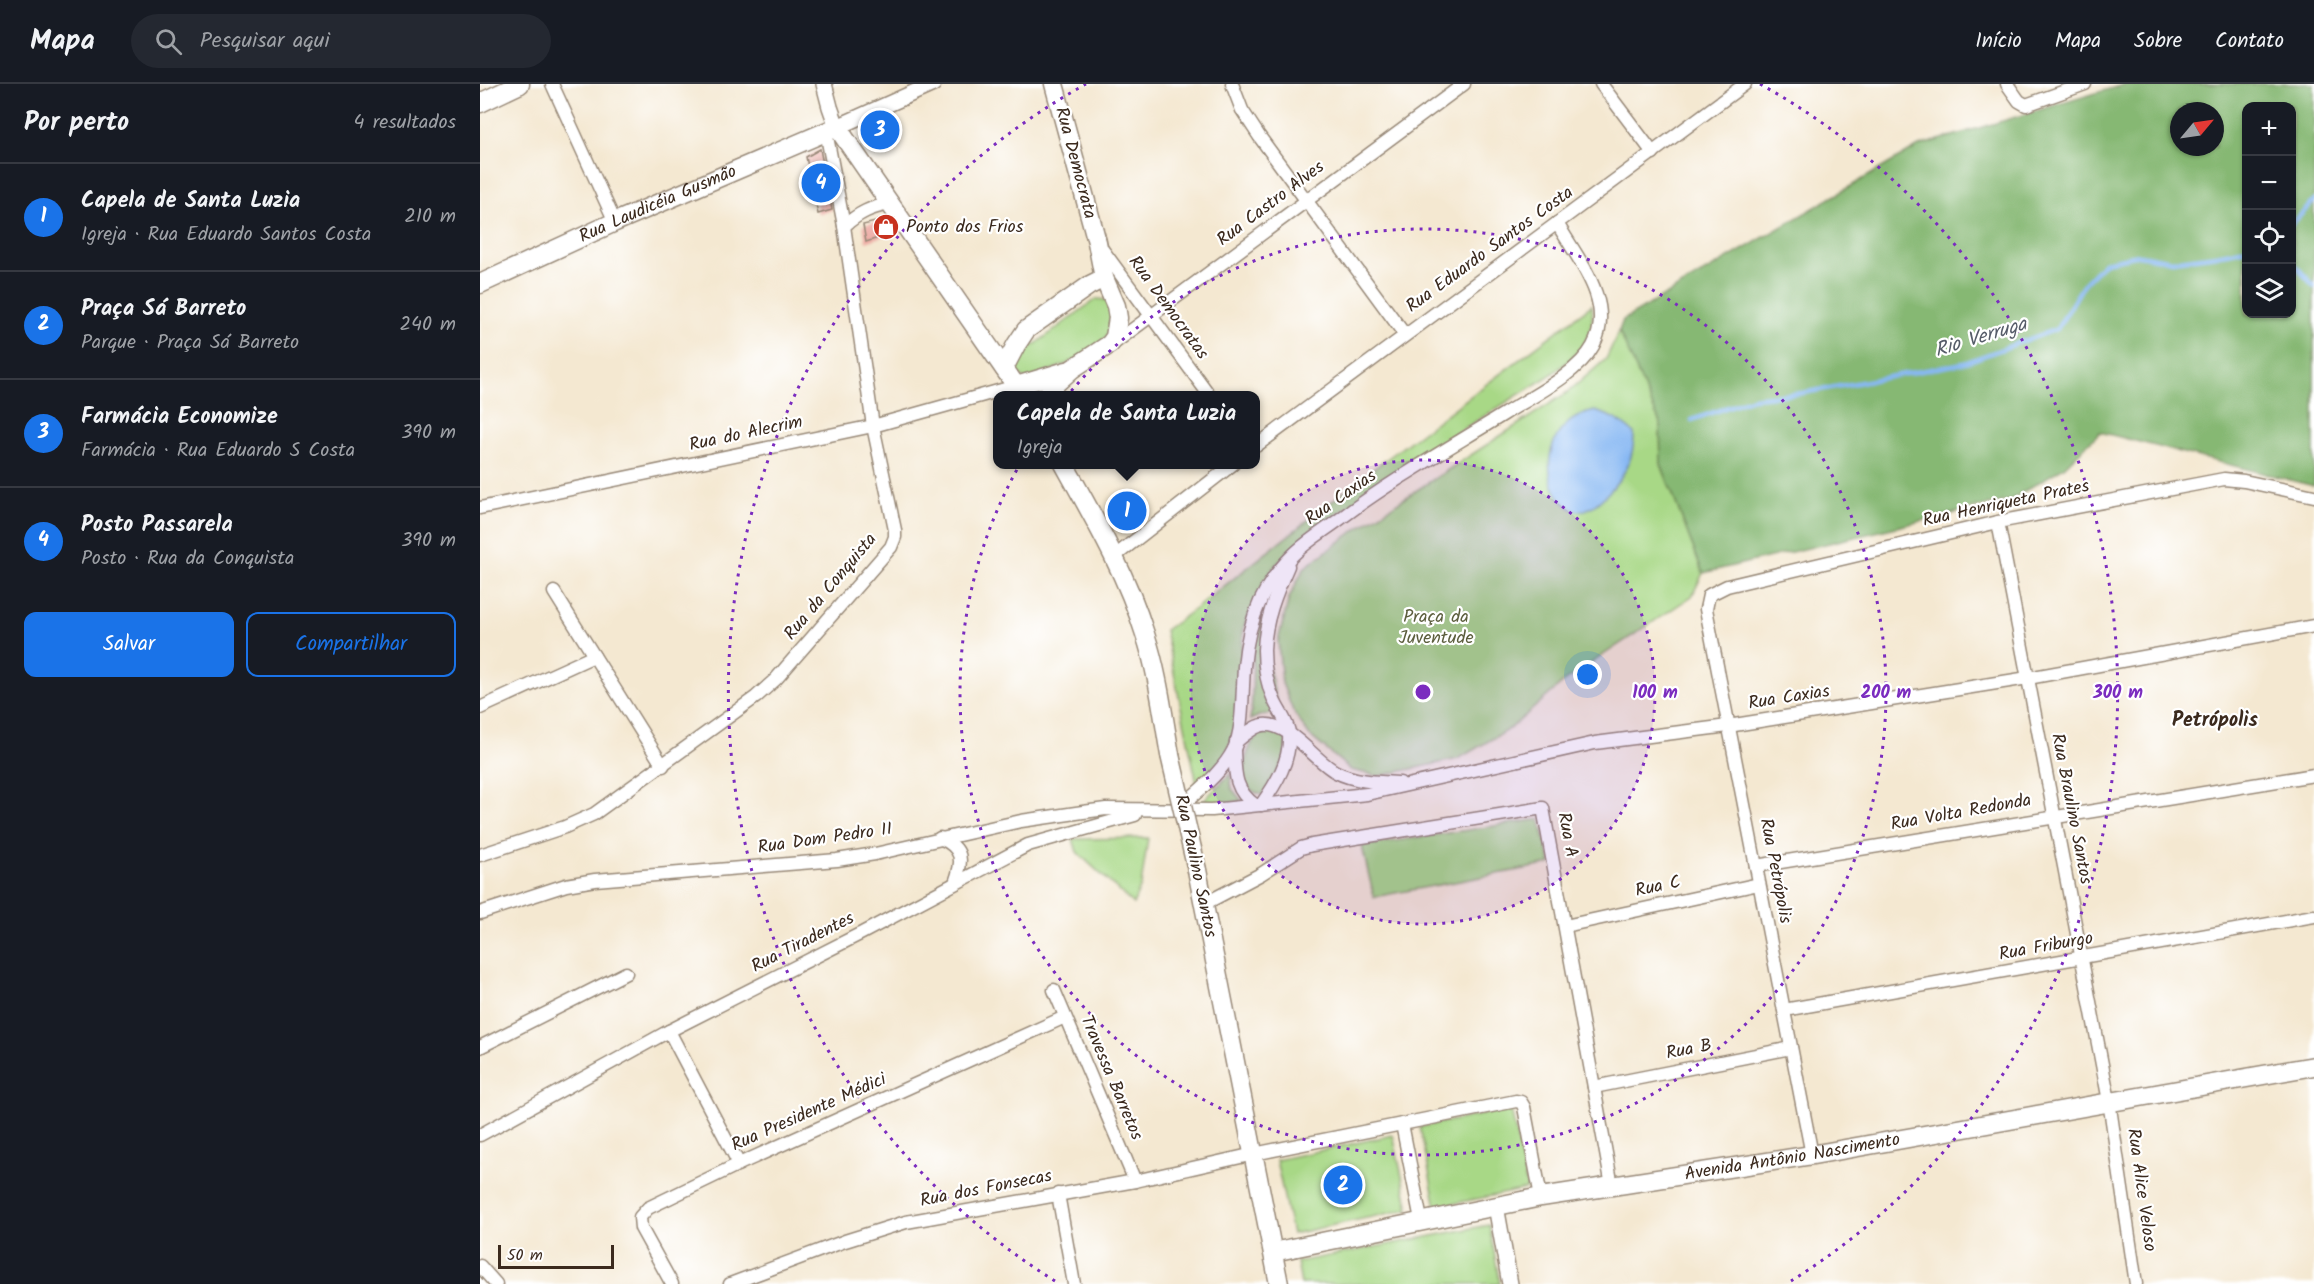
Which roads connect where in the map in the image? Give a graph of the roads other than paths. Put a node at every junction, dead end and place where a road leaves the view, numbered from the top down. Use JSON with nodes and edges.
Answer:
{"nodes":[{"id":1,"x":520,"y":84,"type":"edge"},
{"id":2,"x":552,"y":84,"type":"edge"},
{"id":3,"x":824,"y":84,"type":"edge"},
{"id":4,"x":933,"y":84,"type":"edge"},
{"id":5,"x":1054,"y":84,"type":"edge"},
{"id":6,"x":1232,"y":84,"type":"edge"},
{"id":7,"x":1464,"y":84,"type":"edge"},
{"id":8,"x":1601,"y":84,"type":"edge"},
{"id":9,"x":1745,"y":84,"type":"edge"},
{"id":10,"x":2007,"y":84,"type":"edge"},
{"id":11,"x":2085,"y":84,"type":"edge"},
{"id":12,"x":480,"y":103,"type":"edge"},
{"id":13,"x":832,"y":129,"type":"junction"},
{"id":14,"x":1653,"y":153,"type":"junction"},
{"id":15,"x":1305,"y":201,"type":"junction"},
{"id":16,"x":890,"y":204,"type":"junction"},
{"id":17,"x":615,"y":222,"type":"junction"},
{"id":18,"x":1557,"y":223,"type":"junction"},
{"id":19,"x":844,"y":226,"type":"junction"},
{"id":20,"x":1097,"y":242,"type":"junction"},
{"id":21,"x":1104,"y":278,"type":"junction"},
{"id":22,"x":480,"y":284,"type":"edge"},
{"id":23,"x":1152,"y":316,"type":"junction"},
{"id":24,"x":1405,"y":335,"type":"junction"},
{"id":25,"x":1100,"y":353,"type":"junction"},
{"id":26,"x":1004,"y":368,"type":"junction"},
{"id":27,"x":1072,"y":369,"type":"junction"},
{"id":28,"x":1019,"y":391,"type":"edge"},
{"id":29,"x":1050,"y":391,"type":"edge"},
{"id":30,"x":1206,"y":391,"type":"edge"},
{"id":31,"x":993,"y":397,"type":"edge"},
{"id":32,"x":873,"y":426,"type":"junction"},
{"id":33,"x":1260,"y":443,"type":"edge"},
{"id":34,"x":1066,"y":469,"type":"edge"},
{"id":35,"x":1228,"y":469,"type":"edge"},
{"id":36,"x":2314,"y":496,"type":"edge"},
{"id":37,"x":480,"y":508,"type":"edge"},
{"id":38,"x":1998,"y":522,"type":"junction"},
{"id":39,"x":1293,"y":554,"type":"junction"},
{"id":40,"x":1115,"y":556,"type":"junction"},
{"id":41,"x":554,"y":592,"type":"dead end"},
{"id":42,"x":1709,"y":595,"type":"joint"},
{"id":43,"x":2314,"y":626,"type":"edge"},
{"id":44,"x":594,"y":656,"type":"junction"},
{"id":45,"x":2028,"y":678,"type":"junction"},
{"id":46,"x":480,"y":708,"type":"edge"},
{"id":47,"x":1728,"y":726,"type":"junction"},
{"id":48,"x":1289,"y":734,"type":"junction"},
{"id":49,"x":1235,"y":746,"type":"junction"},
{"id":50,"x":663,"y":766,"type":"junction"},
{"id":51,"x":2314,"y":775,"type":"edge"},
{"id":52,"x":1413,"y":784,"type":"junction"},
{"id":53,"x":1258,"y":805,"type":"junction"},
{"id":54,"x":1153,"y":810,"type":"junction"},
{"id":55,"x":1176,"y":810,"type":"junction"},
{"id":56,"x":2054,"y":815,"type":"junction"},
{"id":57,"x":940,"y":838,"type":"junction"},
{"id":58,"x":480,"y":855,"type":"edge"},
{"id":59,"x":1756,"y":866,"type":"junction"},
{"id":60,"x":955,"y":882,"type":"junction"},
{"id":61,"x":1759,"y":884,"type":"junction"},
{"id":62,"x":1204,"y":904,"type":"junction"},
{"id":63,"x":480,"y":913,"type":"edge"},
{"id":64,"x":2314,"y":916,"type":"edge"},
{"id":65,"x":1565,"y":926,"type":"junction"},
{"id":66,"x":2082,"y":959,"type":"junction"},
{"id":67,"x":626,"y":973,"type":"dead end"},
{"id":68,"x":1054,"y":990,"type":"dead end"},
{"id":69,"x":1784,"y":1010,"type":"junction"},
{"id":70,"x":1065,"y":1017,"type":"junction"},
{"id":71,"x":669,"y":1031,"type":"junction"},
{"id":72,"x":480,"y":1047,"type":"edge"},
{"id":73,"x":1791,"y":1048,"type":"junction"},
{"id":74,"x":2314,"y":1066,"type":"edge"},
{"id":75,"x":1594,"y":1087,"type":"junction"},
{"id":76,"x":2109,"y":1101,"type":"junction"},
{"id":77,"x":1402,"y":1124,"type":"junction"},
{"id":78,"x":480,"y":1135,"type":"edge"},
{"id":79,"x":1254,"y":1154,"type":"junction"},
{"id":80,"x":1812,"y":1155,"type":"junction"},
{"id":81,"x":739,"y":1164,"type":"junction"},
{"id":82,"x":1135,"y":1181,"type":"junction"},
{"id":83,"x":1612,"y":1186,"type":"junction"},
{"id":84,"x":1058,"y":1194,"type":"junction"},
{"id":85,"x":1540,"y":1197,"type":"junction"},
{"id":86,"x":1496,"y":1206,"type":"junction"},
{"id":87,"x":1421,"y":1220,"type":"junction"},
{"id":88,"x":1273,"y":1252,"type":"junction"},
{"id":89,"x":480,"y":1266,"type":"edge"},
{"id":90,"x":496,"y":1284,"type":"edge"},
{"id":91,"x":672,"y":1284,"type":"edge"},
{"id":92,"x":730,"y":1284,"type":"edge"},
{"id":93,"x":1074,"y":1284,"type":"edge"},
{"id":94,"x":1279,"y":1284,"type":"edge"},
{"id":95,"x":1510,"y":1284,"type":"edge"},
{"id":96,"x":2136,"y":1284,"type":"edge"}],
"edges":[{"from":1,"to":12,"type":"main road"},
{"from":2,"to":17,"type":"street"},
{"from":3,"to":13,"type":"street"},
{"from":4,"to":13,"type":"street"},
{"from":5,"to":20,"type":"main road","name":"Rua Democrata"},
{"from":6,"to":15,"type":"street"},
{"from":7,"to":15,"type":"street","name":"Rua Castro Alves"},
{"from":8,"to":14,"type":"street"},
{"from":9,"to":14,"type":"street","name":"Rua Eduardo Santos Costa"},
{"from":10,"to":11,"type":"street"},
{"from":13,"to":16,"type":"main road"},
{"from":13,"to":17,"type":"main road","name":"Rua Laudicéia Gusmão"},
{"from":13,"to":19,"type":"street","name":"Rua da Conquista"},
{"from":14,"to":18,"type":"street","name":"Rua Eduardo Santos Costa"},
{"from":15,"to":23,"type":"street","name":"Rua Castro Alves"},
{"from":15,"to":24,"type":"street"},
{"from":16,"to":19,"type":"street"},
{"from":16,"to":26,"type":"main road"},
{"from":17,"to":22,"type":"main road","name":"Rua Laudicéia Gusmão"},
{"from":18,"to":24,"type":"street","name":"Rua Eduardo Santos Costa"},
{"from":18,"to":39,"type":"street","name":"Rua Caxias"},
{"from":19,"to":32,"type":"street","name":"Rua da Conquista"},
{"from":20,"to":21,"type":"main road","name":"Rua Democrata"},
{"from":20,"to":23,"type":"street","name":"Rua Democratas"},
{"from":21,"to":25,"type":"main road","name":"Rua Democrata"},
{"from":21,"to":26,"type":"main road"},
{"from":23,"to":25,"type":"street","name":"Rua Castro Alves"},
{"from":23,"to":30,"type":"street","name":"Rua Democratas"},
{"from":24,"to":33,"type":"street","name":"Rua Eduardo Santos Costa"},
{"from":25,"to":27,"type":"main road"},
{"from":26,"to":28,"type":"main road"},
{"from":27,"to":28,"type":"main road"},
{"from":27,"to":29,"type":"main road"},
{"from":31,"to":32,"type":"street","name":"Rua do Alecrim"},
{"from":32,"to":37,"type":"street","name":"Rua do Alecrim"},
{"from":32,"to":50,"type":"street","name":"Rua da Conquista"},
{"from":34,"to":40,"type":"main road","name":"Rua Paulino Santos"},
{"from":35,"to":40,"type":"street"},
{"from":36,"to":38,"type":"street","name":"Rua Henriqueta Prates"},
{"from":38,"to":42,"type":"street","name":"Rua Henriqueta Prates"},
{"from":38,"to":45,"type":"street","name":"Rua Braulino Santos"},
{"from":39,"to":48,"type":"street"},
{"from":39,"to":49,"type":"street","name":"Rua Caxias"},
{"from":40,"to":62,"type":"main road","name":"Rua Paulino Santos","bridge":true},
{"from":41,"to":44,"type":"street"},
{"from":42,"to":47,"type":"street","name":"Rua Petrópolis"},
{"from":43,"to":45,"type":"street","name":"Rua Caxias"},
{"from":44,"to":46,"type":"street"},
{"from":44,"to":50,"type":"street"},
{"from":45,"to":47,"type":"street","name":"Rua Caxias"},
{"from":45,"to":56,"type":"street","name":"Rua Braulino Santos"},
{"from":47,"to":52,"type":"street","name":"Rua Caxias"},
{"from":47,"to":59,"type":"street","name":"Rua Petrópolis"},
{"from":48,"to":49,"type":"street"},
{"from":48,"to":52,"type":"street"},
{"from":48,"to":53,"type":"street"},
{"from":49,"to":53,"type":"street"},
{"from":49,"to":55,"type":"street","name":"Rua Caxias"},
{"from":50,"to":58,"type":"street","name":"Rua da Conquista"},
{"from":51,"to":56,"type":"street","name":"Rua Volta Redonda"},
{"from":52,"to":53,"type":"street","name":"Rua Caxias"},
{"from":53,"to":55,"type":"street","name":"Rua Dom Pedro II"},
{"from":54,"to":55,"type":"street","name":"Rua Dom Pedro II"},
{"from":54,"to":57,"type":"street","name":"Rua Dom Pedro II"},
{"from":54,"to":60,"type":"street","name":"Rua Tiradentes"},
{"from":56,"to":59,"type":"street","name":"Rua Volta Redonda"},
{"from":56,"to":66,"type":"street","name":"Rua Braulino Santos"},
{"from":57,"to":60,"type":"street"},
{"from":57,"to":63,"type":"street","name":"Rua Dom Pedro II"},
{"from":59,"to":61,"type":"street","name":"Rua Petrópolis"},
{"from":60,"to":71,"type":"street","name":"Rua Tiradentes"},
{"from":61,"to":65,"type":"street","name":"Rua C"},
{"from":61,"to":69,"type":"street","name":"Rua Petrópolis"},
{"from":62,"to":65,"type":"street","name":"Rua A"},
{"from":62,"to":79,"type":"main road","name":"Rua Paulino Santos"},
{"from":64,"to":66,"type":"street","name":"Rua Friburgo"},
{"from":65,"to":75,"type":"street","name":"Rua A"},
{"from":66,"to":69,"type":"street","name":"Rua Friburgo"},
{"from":66,"to":76,"type":"street","name":"Rua Braulino Santos"},
{"from":67,"to":72,"type":"street"},
{"from":68,"to":70,"type":"street","name":"Travessa Barretos"},
{"from":69,"to":73,"type":"street","name":"Rua Petrópolis"},
{"from":70,"to":81,"type":"street","name":"Rua Presidente Médici"},
{"from":70,"to":82,"type":"street","name":"Travessa Barretos"},
{"from":71,"to":78,"type":"street","name":"Rua Tiradentes"},
{"from":71,"to":81,"type":"street"},
{"from":73,"to":75,"type":"street","name":"Rua B"},
{"from":73,"to":80,"type":"street","name":"Rua Petrópolis"},
{"from":74,"to":76,"type":"main road","name":"Avenida Antônio Nascimento"},
{"from":75,"to":83,"type":"street","name":"Rua A"},
{"from":76,"to":80,"type":"main road","name":"Avenida Antônio Nascimento"},
{"from":76,"to":96,"type":"street","name":"Rua Alice Veloso"},
{"from":77,"to":79,"type":"street","name":"Rua dos Fonsecas"},
{"from":77,"to":85,"type":"street","name":"Rua dos Fonsecas"},
{"from":77,"to":87,"type":"street"},
{"from":79,"to":82,"type":"street","name":"Rua dos Fonsecas"},
{"from":79,"to":88,"type":"main road","name":"Rua Paulino Santos"},
{"from":80,"to":83,"type":"main road","name":"Avenida Antônio Nascimento"},
{"from":81,"to":91,"type":"street","name":"Rua Presidente Médici"},
{"from":82,"to":84,"type":"street","name":"Rua dos Fonsecas"},
{"from":83,"to":85,"type":"main road","name":"Avenida Antônio Nascimento"},
{"from":84,"to":92,"type":"street","name":"Rua dos Fonsecas"},
{"from":84,"to":93,"type":"street"},
{"from":85,"to":86,"type":"main road","name":"Avenida Antônio Nascimento"},
{"from":86,"to":87,"type":"main road","name":"Avenida Antônio Nascimento"},
{"from":86,"to":95,"type":"street"},
{"from":87,"to":88,"type":"main road","name":"Avenida Antônio Nascimento"},
{"from":88,"to":94,"type":"main road","name":"Rua Paulino Santos"},
{"from":89,"to":90,"type":"street"}]}
